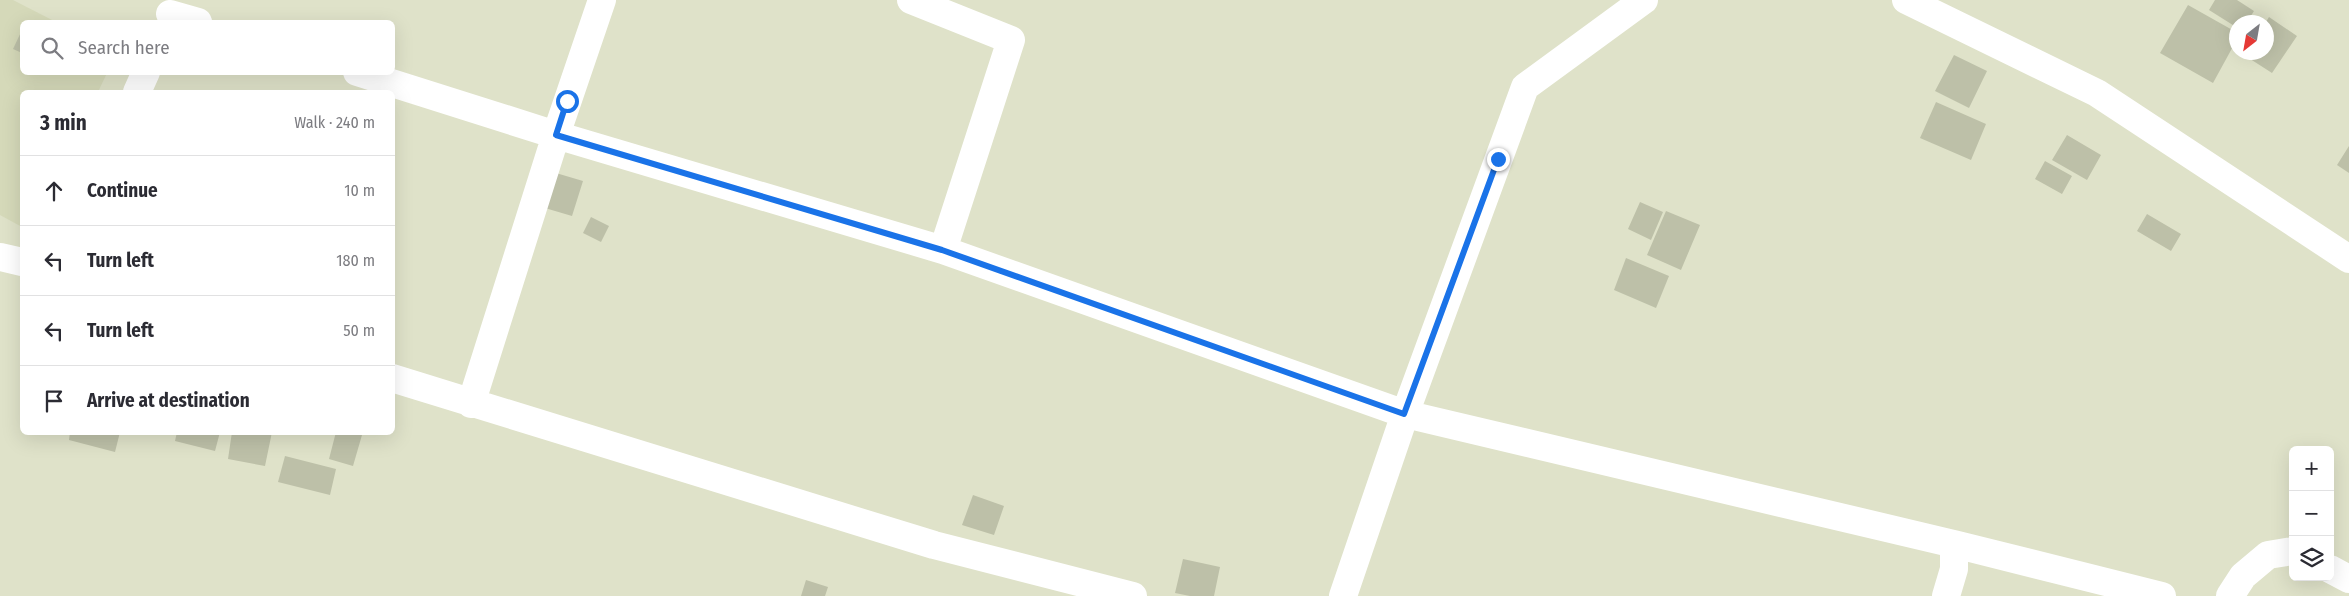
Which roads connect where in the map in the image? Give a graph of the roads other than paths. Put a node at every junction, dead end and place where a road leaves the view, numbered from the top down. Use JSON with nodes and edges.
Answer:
{"nodes":[{"id":1,"x":602,"y":0,"type":"edge"},
{"id":2,"x":911,"y":0,"type":"edge"},
{"id":3,"x":1644,"y":0,"type":"edge"},
{"id":4,"x":1906,"y":0,"type":"edge"},
{"id":5,"x":170,"y":12,"type":"edge"},
{"id":6,"x":192,"y":20,"type":"edge"},
{"id":7,"x":145,"y":75,"type":"edge"},
{"id":8,"x":366,"y":75,"type":"edge"},
{"id":9,"x":138,"y":90,"type":"edge"},
{"id":10,"x":556,"y":135,"type":"junction"},
{"id":11,"x":942,"y":250,"type":"junction"},
{"id":12,"x":0,"y":257,"type":"edge"},
{"id":13,"x":2349,"y":259,"type":"edge"},
{"id":14,"x":20,"y":262,"type":"edge"},
{"id":15,"x":395,"y":379,"type":"edge"},
{"id":16,"x":471,"y":404,"type":"junction"},
{"id":17,"x":1404,"y":414,"type":"junction"},
{"id":18,"x":1954,"y":544,"type":"junction"},
{"id":19,"x":2289,"y":552,"type":"edge"},
{"id":20,"x":2334,"y":570,"type":"edge"},
{"id":21,"x":2349,"y":579,"type":"edge"},
{"id":22,"x":1132,"y":596,"type":"edge"},
{"id":23,"x":1343,"y":596,"type":"edge"},
{"id":24,"x":1946,"y":596,"type":"edge"},
{"id":25,"x":2162,"y":596,"type":"edge"},
{"id":26,"x":2230,"y":596,"type":"edge"}],
"edges":[{"from":1,"to":10,"type":"street"},
{"from":2,"to":11,"type":"street"},
{"from":3,"to":17,"type":"street"},
{"from":4,"to":13,"type":"street"},
{"from":5,"to":6,"type":"street"},
{"from":7,"to":9,"type":"street"},
{"from":8,"to":10,"type":"street"},
{"from":10,"to":11,"type":"street"},
{"from":10,"to":16,"type":"street"},
{"from":11,"to":17,"type":"street"},
{"from":12,"to":14,"type":"street"},
{"from":15,"to":16,"type":"street"},
{"from":16,"to":22,"type":"street"},
{"from":17,"to":18,"type":"street"},
{"from":17,"to":23,"type":"street"},
{"from":18,"to":24,"type":"street"},
{"from":18,"to":25,"type":"street"},
{"from":19,"to":26,"type":"street"},
{"from":20,"to":21,"type":"street"}]}
